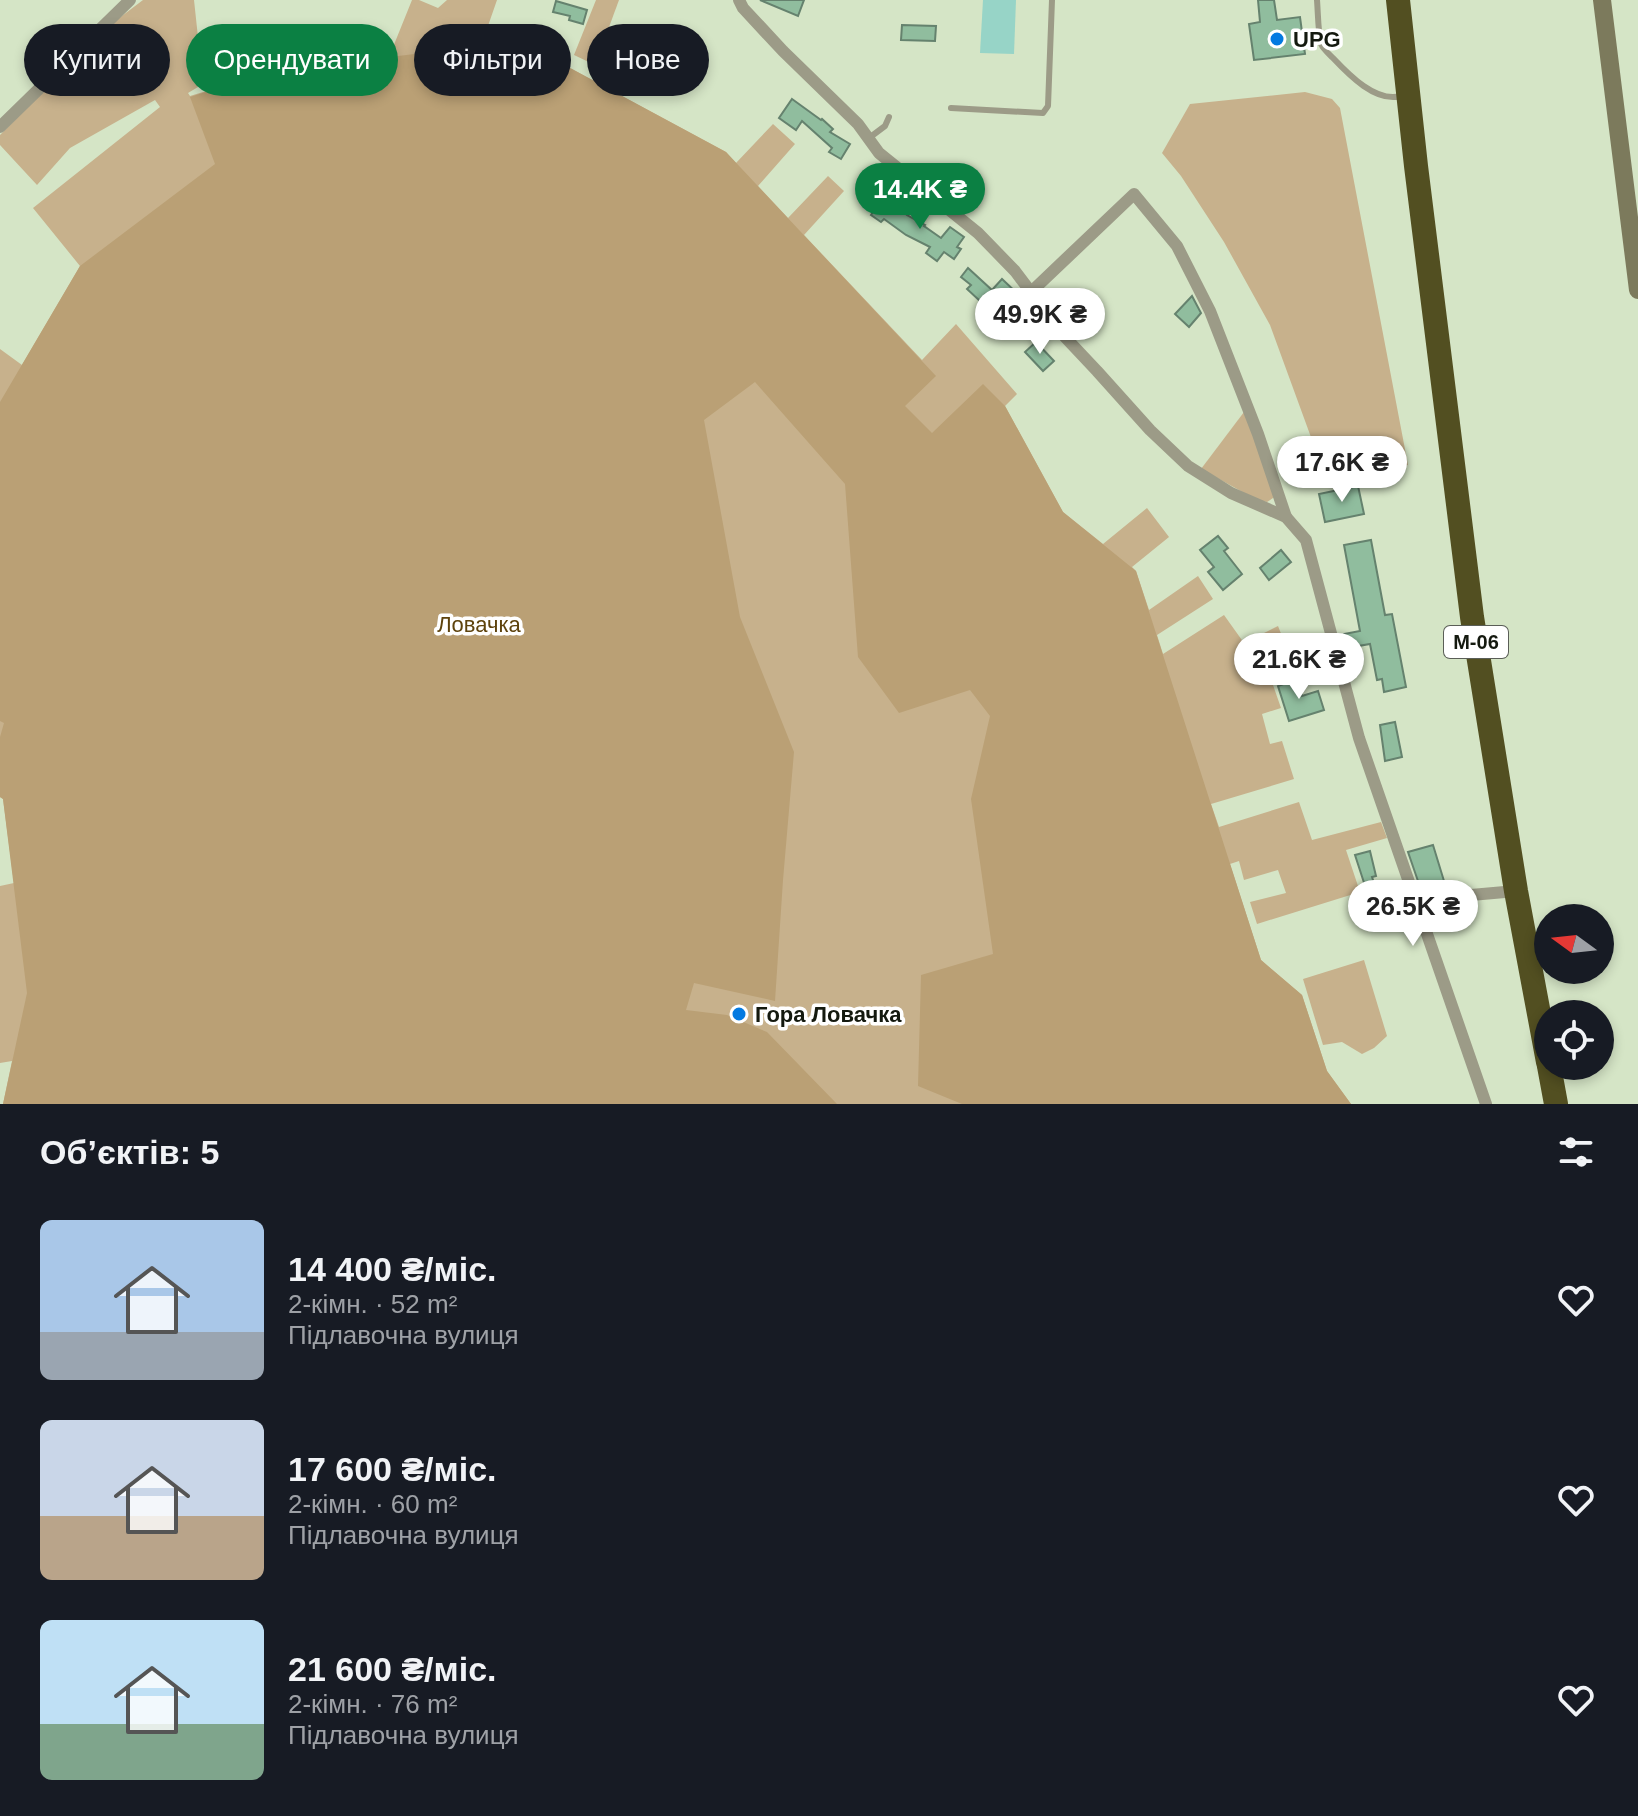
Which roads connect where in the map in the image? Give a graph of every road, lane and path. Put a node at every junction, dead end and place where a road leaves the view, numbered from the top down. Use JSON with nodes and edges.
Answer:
{"nodes":[{"id":1,"x":130,"y":0,"type":"edge"},
{"id":2,"x":739,"y":0,"type":"edge"},
{"id":3,"x":1052,"y":0,"type":"edge"},
{"id":4,"x":1317,"y":0,"type":"edge"},
{"id":5,"x":1398,"y":0,"type":"edge"},
{"id":6,"x":1602,"y":0,"type":"edge"},
{"id":7,"x":1408,"y":94,"type":"junction"},
{"id":8,"x":951,"y":108,"type":"dead end"},
{"id":9,"x":889,"y":117,"type":"dead end"},
{"id":10,"x":0,"y":127,"type":"edge"},
{"id":11,"x":869,"y":138,"type":"junction"},
{"id":12,"x":1638,"y":290,"type":"edge"},
{"id":13,"x":1031,"y":292,"type":"junction"},
{"id":14,"x":1286,"y":517,"type":"junction"},
{"id":15,"x":1516,"y":891,"type":"junction"},
{"id":16,"x":1415,"y":900,"type":"junction"},
{"id":17,"x":1536,"y":1000,"type":"edge"},
{"id":18,"x":1551,"y":1080,"type":"edge"},
{"id":19,"x":1486,"y":1104,"type":"edge"},
{"id":20,"x":1556,"y":1104,"type":"edge"}],
"edges":[{"from":1,"to":10,"type":"street"},
{"from":2,"to":11,"type":"street"},
{"from":3,"to":8,"type":"lane"},
{"from":4,"to":7,"type":"lane"},
{"from":5,"to":7,"type":"highway","number":"М-06"},
{"from":6,"to":12,"type":"main road"},
{"from":7,"to":15,"type":"highway","number":"М-06"},
{"from":9,"to":11,"type":"lane"},
{"from":11,"to":13,"type":"street"},
{"from":13,"to":14,"type":"street"},
{"from":13,"to":14,"type":"street"},
{"from":14,"to":16,"type":"street"},
{"from":15,"to":16,"type":"street"},
{"from":15,"to":17,"type":"highway","number":"М-06"},
{"from":16,"to":19,"type":"street"},
{"from":18,"to":20,"type":"highway","number":"М-06"}]}
